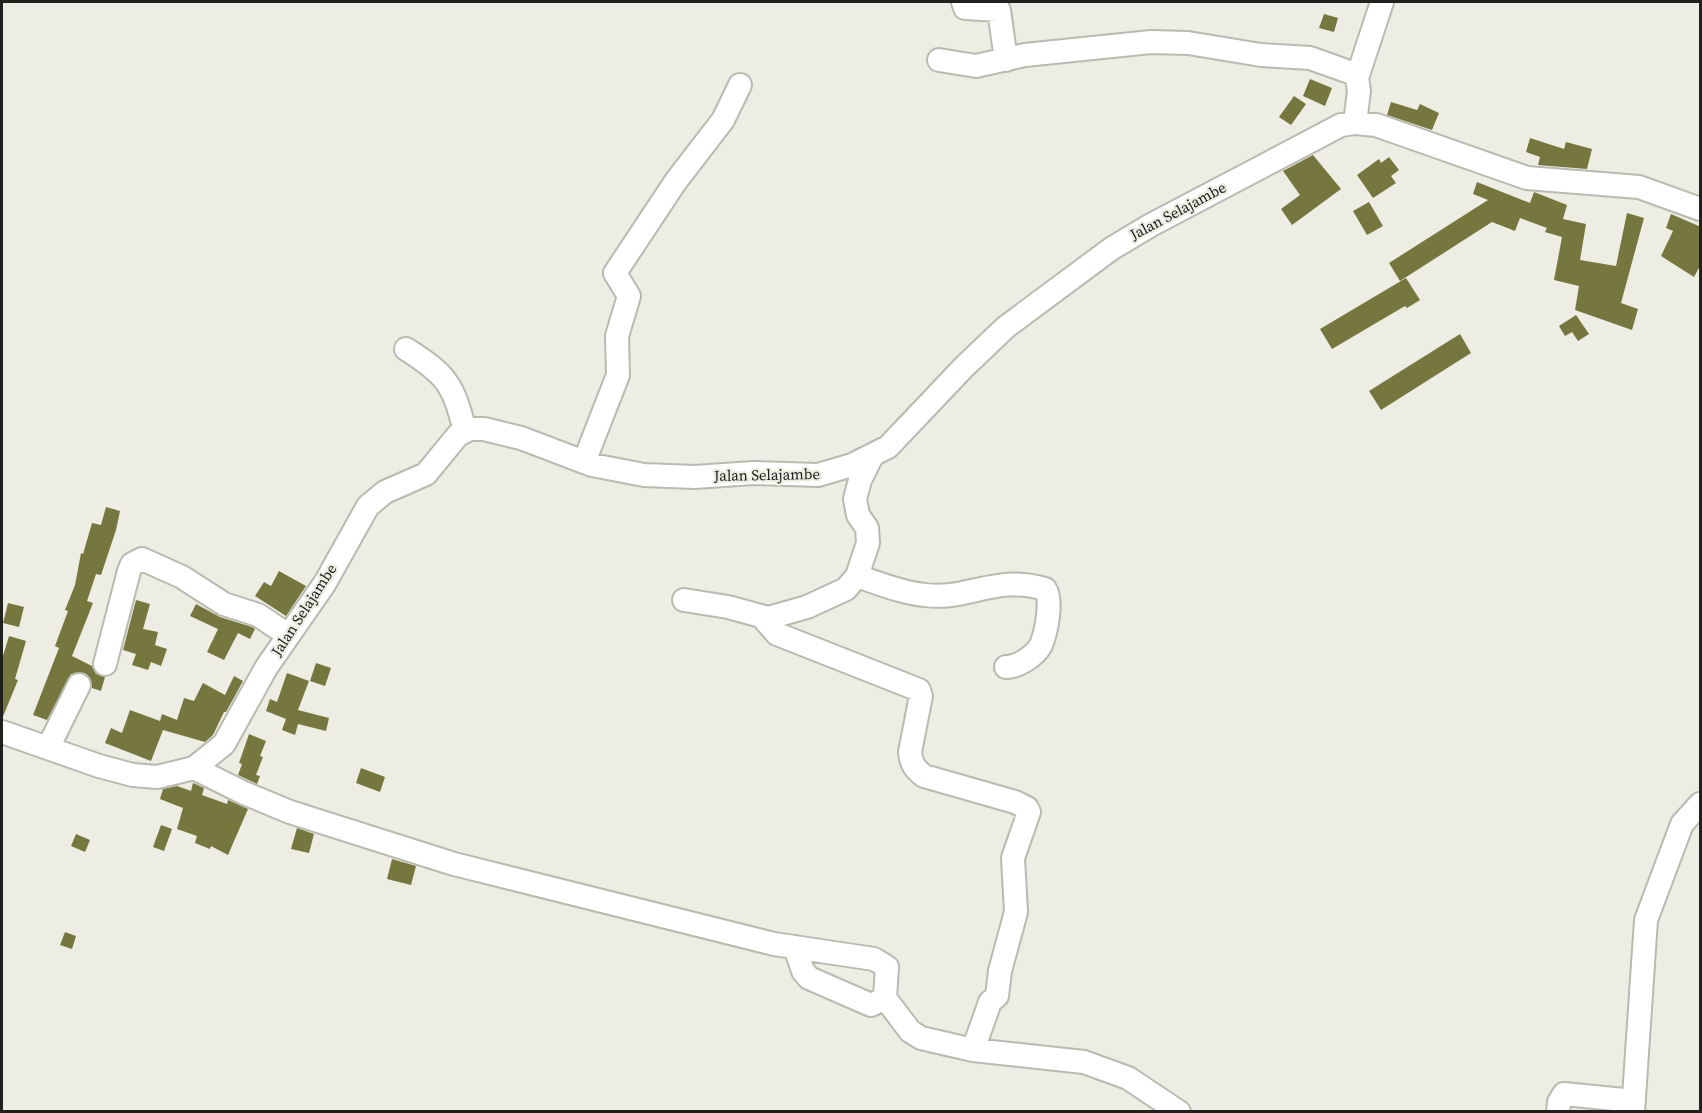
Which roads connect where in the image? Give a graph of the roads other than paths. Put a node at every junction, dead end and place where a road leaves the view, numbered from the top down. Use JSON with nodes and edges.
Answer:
{"nodes":[{"id":1,"x":963,"y":2,"type":"edge"},
{"id":2,"x":1382,"y":2,"type":"edge"},
{"id":3,"x":939,"y":60,"type":"dead end"},
{"id":4,"x":1006,"y":60,"type":"junction"},
{"id":5,"x":1357,"y":78,"type":"junction"},
{"id":6,"x":740,"y":86,"type":"dead end"},
{"id":7,"x":1355,"y":123,"type":"junction"},
{"id":8,"x":1701,"y":209,"type":"edge"},
{"id":9,"x":406,"y":349,"type":"dead end"},
{"id":10,"x":465,"y":431,"type":"junction"},
{"id":11,"x":872,"y":456,"type":"junction"},
{"id":12,"x":584,"y":462,"type":"junction"},
{"id":13,"x":857,"y":576,"type":"junction"},
{"id":14,"x":684,"y":600,"type":"dead end"},
{"id":15,"x":764,"y":618,"type":"junction"},
{"id":16,"x":288,"y":635,"type":"junction"},
{"id":17,"x":105,"y":664,"type":"dead end"},
{"id":18,"x":1006,"y":668,"type":"dead end"},
{"id":19,"x":79,"y":685,"type":"dead end"},
{"id":20,"x":2,"y":732,"type":"edge"},
{"id":21,"x":48,"y":748,"type":"junction"},
{"id":22,"x":194,"y":768,"type":"junction"},
{"id":23,"x":1701,"y":804,"type":"edge"},
{"id":24,"x":795,"y":947,"type":"junction"},
{"id":25,"x":885,"y":998,"type":"junction"},
{"id":26,"x":973,"y":1050,"type":"junction"},
{"id":27,"x":1633,"y":1106,"type":"edge"},
{"id":28,"x":1179,"y":1112,"type":"edge"},
{"id":29,"x":1558,"y":1112,"type":"edge"}],
"edges":[{"from":1,"to":4,"type":"street"},
{"from":2,"to":5,"type":"street"},
{"from":3,"to":4,"type":"street"},
{"from":4,"to":5,"type":"street"},
{"from":5,"to":7,"type":"street"},
{"from":6,"to":12,"type":"street"},
{"from":7,"to":8,"type":"street","name":"Jalan Selajambe"},
{"from":7,"to":11,"type":"street","name":"Jalan Selajambe"},
{"from":9,"to":10,"type":"street"},
{"from":10,"to":12,"type":"street","name":"Jalan Selajambe"},
{"from":10,"to":16,"type":"street","name":"Jalan Selajambe"},
{"from":11,"to":12,"type":"street","name":"Jalan Selajambe"},
{"from":11,"to":13,"type":"street"},
{"from":13,"to":15,"type":"street"},
{"from":13,"to":18,"type":"street"},
{"from":14,"to":15,"type":"street"},
{"from":15,"to":26,"type":"street"},
{"from":16,"to":17,"type":"street"},
{"from":16,"to":22,"type":"street","name":"Jalan Selajambe"},
{"from":19,"to":21,"type":"street"},
{"from":20,"to":21,"type":"street","name":"Jalan Selajambe"},
{"from":21,"to":22,"type":"street","name":"Jalan Selajambe"},
{"from":22,"to":24,"type":"street"},
{"from":23,"to":27,"type":"street"},
{"from":24,"to":25,"type":"street"},
{"from":24,"to":25,"type":"street"},
{"from":25,"to":26,"type":"street"},
{"from":26,"to":28,"type":"street"},
{"from":27,"to":29,"type":"street"}]}
